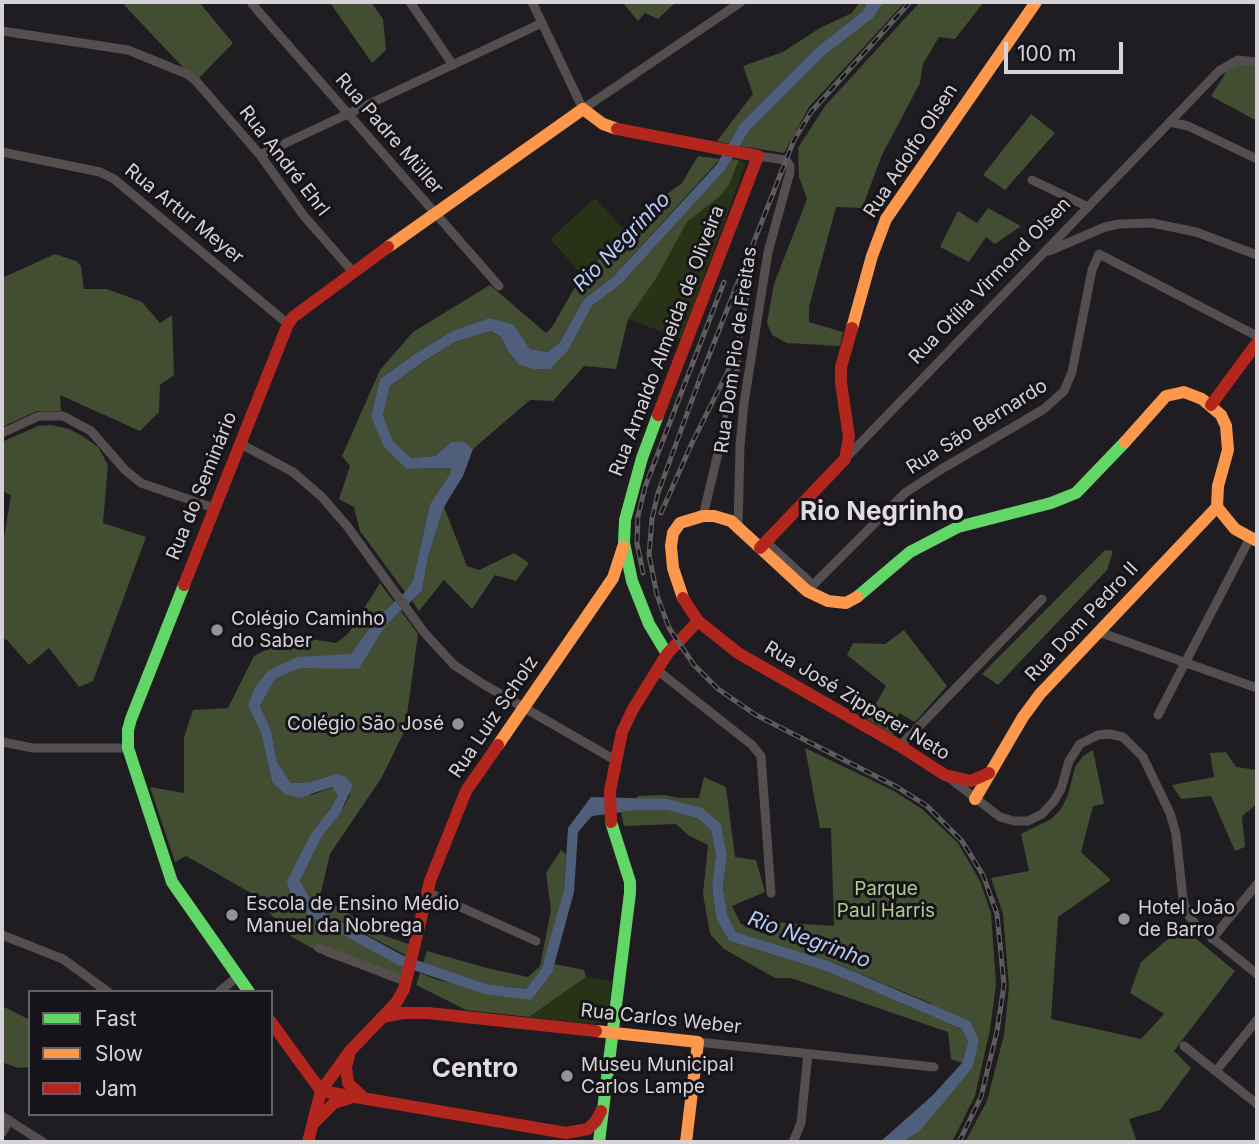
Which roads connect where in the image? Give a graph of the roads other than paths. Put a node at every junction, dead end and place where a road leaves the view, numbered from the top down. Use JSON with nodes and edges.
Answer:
{"nodes":[{"id":1,"x":410,"y":2,"type":"edge"},
{"id":2,"x":532,"y":2,"type":"edge"},
{"id":3,"x":741,"y":2,"type":"edge"},
{"id":4,"x":1036,"y":2,"type":"edge"},
{"id":5,"x":252,"y":4,"type":"dead end"},
{"id":6,"x":542,"y":23,"type":"junction"},
{"id":7,"x":2,"y":31,"type":"edge"},
{"id":8,"x":1257,"y":62,"type":"edge"},
{"id":9,"x":453,"y":65,"type":"junction"},
{"id":10,"x":583,"y":110,"type":"junction"},
{"id":11,"x":349,"y":115,"type":"junction"},
{"id":12,"x":1170,"y":122,"type":"junction"},
{"id":13,"x":2,"y":152,"type":"edge"},
{"id":14,"x":260,"y":155,"type":"junction"},
{"id":15,"x":758,"y":156,"type":"junction"},
{"id":16,"x":1257,"y":159,"type":"edge"},
{"id":17,"x":1032,"y":180,"type":"dead end"},
{"id":18,"x":1088,"y":207,"type":"junction"},
{"id":19,"x":435,"y":213,"type":"junction"},
{"id":20,"x":1044,"y":253,"type":"junction"},
{"id":21,"x":1257,"y":256,"type":"edge"},
{"id":22,"x":353,"y":272,"type":"junction"},
{"id":23,"x":499,"y":286,"type":"dead end"},
{"id":24,"x":288,"y":324,"type":"junction"},
{"id":25,"x":1257,"y":337,"type":"edge"},
{"id":26,"x":1257,"y":343,"type":"edge"},
{"id":27,"x":1212,"y":405,"type":"junction"},
{"id":28,"x":2,"y":433,"type":"edge"},
{"id":29,"x":239,"y":443,"type":"junction"},
{"id":30,"x":719,"y":449,"type":"dead end"},
{"id":31,"x":845,"y":459,"type":"junction"},
{"id":32,"x":1217,"y":507,"type":"junction"},
{"id":33,"x":214,"y":508,"type":"junction"},
{"id":34,"x":703,"y":516,"type":"junction"},
{"id":35,"x":738,"y":526,"type":"junction"},
{"id":36,"x":1253,"y":539,"type":"edge"},
{"id":37,"x":624,"y":543,"type":"junction"},
{"id":38,"x":763,"y":545,"type":"junction"},
{"id":39,"x":613,"y":578,"type":"junction"},
{"id":40,"x":632,"y":581,"type":"junction"},
{"id":41,"x":810,"y":588,"type":"junction"},
{"id":42,"x":1042,"y":599,"type":"dead end"},
{"id":43,"x":698,"y":621,"type":"junction"},
{"id":44,"x":1099,"y":632,"type":"junction"},
{"id":45,"x":667,"y":654,"type":"junction"},
{"id":46,"x":1185,"y":663,"type":"junction"},
{"id":47,"x":657,"y":670,"type":"junction"},
{"id":48,"x":1257,"y":688,"type":"edge"},
{"id":49,"x":523,"y":707,"type":"junction"},
{"id":50,"x":1158,"y":715,"type":"dead end"},
{"id":51,"x":2,"y":741,"type":"edge"},
{"id":52,"x":900,"y":746,"type":"junction"},
{"id":53,"x":128,"y":748,"type":"junction"},
{"id":54,"x":615,"y":760,"type":"junction"},
{"id":55,"x":989,"y":773,"type":"junction"},
{"id":56,"x":945,"y":775,"type":"junction"},
{"id":57,"x":975,"y":799,"type":"junction"},
{"id":58,"x":1257,"y":884,"type":"edge"},
{"id":59,"x":427,"y":892,"type":"junction"},
{"id":60,"x":771,"y":893,"type":"dead end"},
{"id":61,"x":2,"y":935,"type":"edge"},
{"id":62,"x":1212,"y":939,"type":"junction"},
{"id":63,"x":536,"y":941,"type":"dead end"},
{"id":64,"x":319,"y":948,"type":"dead end"},
{"id":65,"x":1257,"y":974,"type":"edge"},
{"id":66,"x":238,"y":976,"type":"junction"},
{"id":67,"x":408,"y":979,"type":"junction"},
{"id":68,"x":105,"y":990,"type":"edge"},
{"id":69,"x":221,"y":990,"type":"edge"},
{"id":70,"x":248,"y":990,"type":"edge"},
{"id":71,"x":383,"y":1017,"type":"junction"},
{"id":72,"x":1257,"y":1020,"type":"edge"},
{"id":73,"x":273,"y":1025,"type":"edge"},
{"id":74,"x":613,"y":1033,"type":"junction"},
{"id":75,"x":698,"y":1042,"type":"junction"},
{"id":76,"x":1184,"y":1046,"type":"dead end"},
{"id":77,"x":349,"y":1051,"type":"junction"},
{"id":78,"x":808,"y":1054,"type":"junction"},
{"id":79,"x":934,"y":1067,"type":"dead end"},
{"id":80,"x":1216,"y":1071,"type":"junction"},
{"id":81,"x":321,"y":1091,"type":"junction"},
{"id":82,"x":359,"y":1098,"type":"junction"},
{"id":83,"x":604,"y":1104,"type":"junction"},
{"id":84,"x":1257,"y":1104,"type":"edge"},
{"id":85,"x":5,"y":1118,"type":"edge"},
{"id":86,"x":314,"y":1123,"type":"junction"},
{"id":87,"x":2,"y":1133,"type":"edge"},
{"id":88,"x":566,"y":1133,"type":"junction"},
{"id":89,"x":43,"y":1142,"type":"edge"},
{"id":90,"x":308,"y":1142,"type":"edge"},
{"id":91,"x":580,"y":1142,"type":"edge"},
{"id":92,"x":599,"y":1142,"type":"edge"},
{"id":93,"x":686,"y":1142,"type":"edge"},
{"id":94,"x":793,"y":1142,"type":"edge"}],
"edges":[{"from":1,"to":9,"type":"street"},
{"from":2,"to":6,"type":"street"},
{"from":3,"to":10,"type":"street"},
{"from":4,"to":31,"type":"main road","name":"Rua Adolfo Olsen"},
{"from":5,"to":11,"type":"street","name":"Rua Padre Müller"},
{"from":6,"to":9,"type":"street"},
{"from":6,"to":10,"type":"street"},
{"from":7,"to":14,"type":"street","name":"Rua André Ehrl"},
{"from":8,"to":12,"type":"street","name":"Rua Otília Virmond Olsen"},
{"from":9,"to":11,"type":"street"},
{"from":10,"to":15,"type":"main road","name":"Rua Dom Pio de Freitas"},
{"from":10,"to":19,"type":"main road","name":"Rua do Seminário"},
{"from":11,"to":14,"type":"street"},
{"from":11,"to":19,"type":"street","name":"Rua Padre Müller"},
{"from":12,"to":16,"type":"street"},
{"from":12,"to":18,"type":"street","name":"Rua Otília Virmond Olsen"},
{"from":13,"to":24,"type":"street","name":"Rua Artur Meyer"},
{"from":14,"to":22,"type":"street","name":"Rua André Ehrl"},
{"from":15,"to":35,"type":"street","name":"Rua Dom Pio de Freitas"},
{"from":15,"to":37,"type":"main road","name":"Rua Arnaldo Almeida de Oliveira"},
{"from":17,"to":18,"type":"street"},
{"from":18,"to":20,"type":"street","name":"Rua Otília Virmond Olsen"},
{"from":19,"to":22,"type":"main road","name":"Rua do Seminário"},
{"from":19,"to":23,"type":"street","name":"Rua Padre Müller"},
{"from":20,"to":21,"type":"street"},
{"from":20,"to":31,"type":"street","name":"Rua Otília Virmond Olsen"},
{"from":22,"to":24,"type":"main road","name":"Rua do Seminário"},
{"from":24,"to":29,"type":"main road","name":"Rua do Seminário"},
{"from":25,"to":41,"type":"street","name":"Rua São Bernardo"},
{"from":26,"to":27,"type":"main road"},
{"from":27,"to":32,"type":"main road"},
{"from":27,"to":41,"type":"main road"},
{"from":28,"to":33,"type":"street"},
{"from":29,"to":33,"type":"main road","name":"Rua do Seminário"},
{"from":29,"to":49,"type":"street"},
{"from":30,"to":34,"type":"street"},
{"from":31,"to":38,"type":"main road","name":"Rua Otília Virmond Olsen"},
{"from":32,"to":36,"type":"main road"},
{"from":32,"to":44,"type":"main road","name":"Rua Dom Pedro II"},
{"from":33,"to":53,"type":"main road","name":"Rua do Seminário"},
{"from":34,"to":35,"type":"main road"},
{"from":34,"to":43,"type":"main road","name":"Rua José Zipperer Neto"},
{"from":35,"to":38,"type":"main road"},
{"from":36,"to":46,"type":"street"},
{"from":37,"to":39,"type":"main road","name":"Rua Arnaldo Almeida de Oliveira"},
{"from":37,"to":40,"type":"main road","name":"Rua Arnaldo Almeida de Oliveira"},
{"from":38,"to":41,"type":"main road"},
{"from":39,"to":40,"type":"main road"},
{"from":39,"to":49,"type":"main road","name":"Rua Luiz Scholz"},
{"from":40,"to":45,"type":"main road","name":"Rua Arnaldo Almeida de Oliveira"},
{"from":42,"to":52,"type":"street"},
{"from":43,"to":45,"type":"main road"},
{"from":43,"to":52,"type":"main road","name":"Rua José Zipperer Neto"},
{"from":44,"to":46,"type":"street"},
{"from":44,"to":55,"type":"main road","name":"Rua Dom Pedro II"},
{"from":45,"to":47,"type":"main road"},
{"from":46,"to":48,"type":"street"},
{"from":46,"to":50,"type":"street"},
{"from":47,"to":54,"type":"main road"},
{"from":47,"to":60,"type":"street"},
{"from":49,"to":54,"type":"street"},
{"from":49,"to":59,"type":"main road","name":"Rua Luiz Scholz"},
{"from":51,"to":53,"type":"street"},
{"from":52,"to":56,"type":"main road","name":"Rua José Zipperer Neto"},
{"from":53,"to":66,"type":"main road","name":"Rua do Seminário"},
{"from":54,"to":74,"type":"main road"},
{"from":55,"to":56,"type":"main road"},
{"from":55,"to":57,"type":"main road","name":"Rua Dom Pedro II"},
{"from":56,"to":57,"type":"street","name":"Rua José Zipperer Neto"},
{"from":57,"to":62,"type":"street","name":"Rua José Zipperer Neto"},
{"from":58,"to":62,"type":"street"},
{"from":59,"to":63,"type":"street"},
{"from":59,"to":67,"type":"main road","name":"Rua Luiz Scholz"},
{"from":61,"to":68,"type":"street"},
{"from":62,"to":65,"type":"street","name":"Rua José Zipperer Neto"},
{"from":64,"to":67,"type":"street"},
{"from":66,"to":69,"type":"street"},
{"from":66,"to":70,"type":"main road","name":"Rua do Seminário"},
{"from":67,"to":71,"type":"main road"},
{"from":71,"to":74,"type":"main road","name":"Rua Carlos Weber"},
{"from":71,"to":77,"type":"main road"},
{"from":72,"to":80,"type":"street"},
{"from":73,"to":81,"type":"main road"},
{"from":74,"to":75,"type":"main road","name":"Rua Carlos Weber"},
{"from":74,"to":83,"type":"main road"},
{"from":75,"to":78,"type":"street","name":"Rua Carlos Weber"},
{"from":75,"to":93,"type":"main road"},
{"from":76,"to":80,"type":"street"},
{"from":77,"to":81,"type":"main road"},
{"from":77,"to":82,"type":"main road"},
{"from":78,"to":79,"type":"street","name":"Rua Carlos Weber"},
{"from":78,"to":94,"type":"street"},
{"from":80,"to":84,"type":"street"},
{"from":81,"to":82,"type":"main road"},
{"from":81,"to":86,"type":"main road"},
{"from":82,"to":86,"type":"main road"},
{"from":82,"to":88,"type":"main road"},
{"from":83,"to":88,"type":"main road"},
{"from":83,"to":92,"type":"main road"},
{"from":85,"to":87,"type":"street"},
{"from":85,"to":89,"type":"street"},
{"from":86,"to":90,"type":"main road"},
{"from":88,"to":91,"type":"main road"}]}
